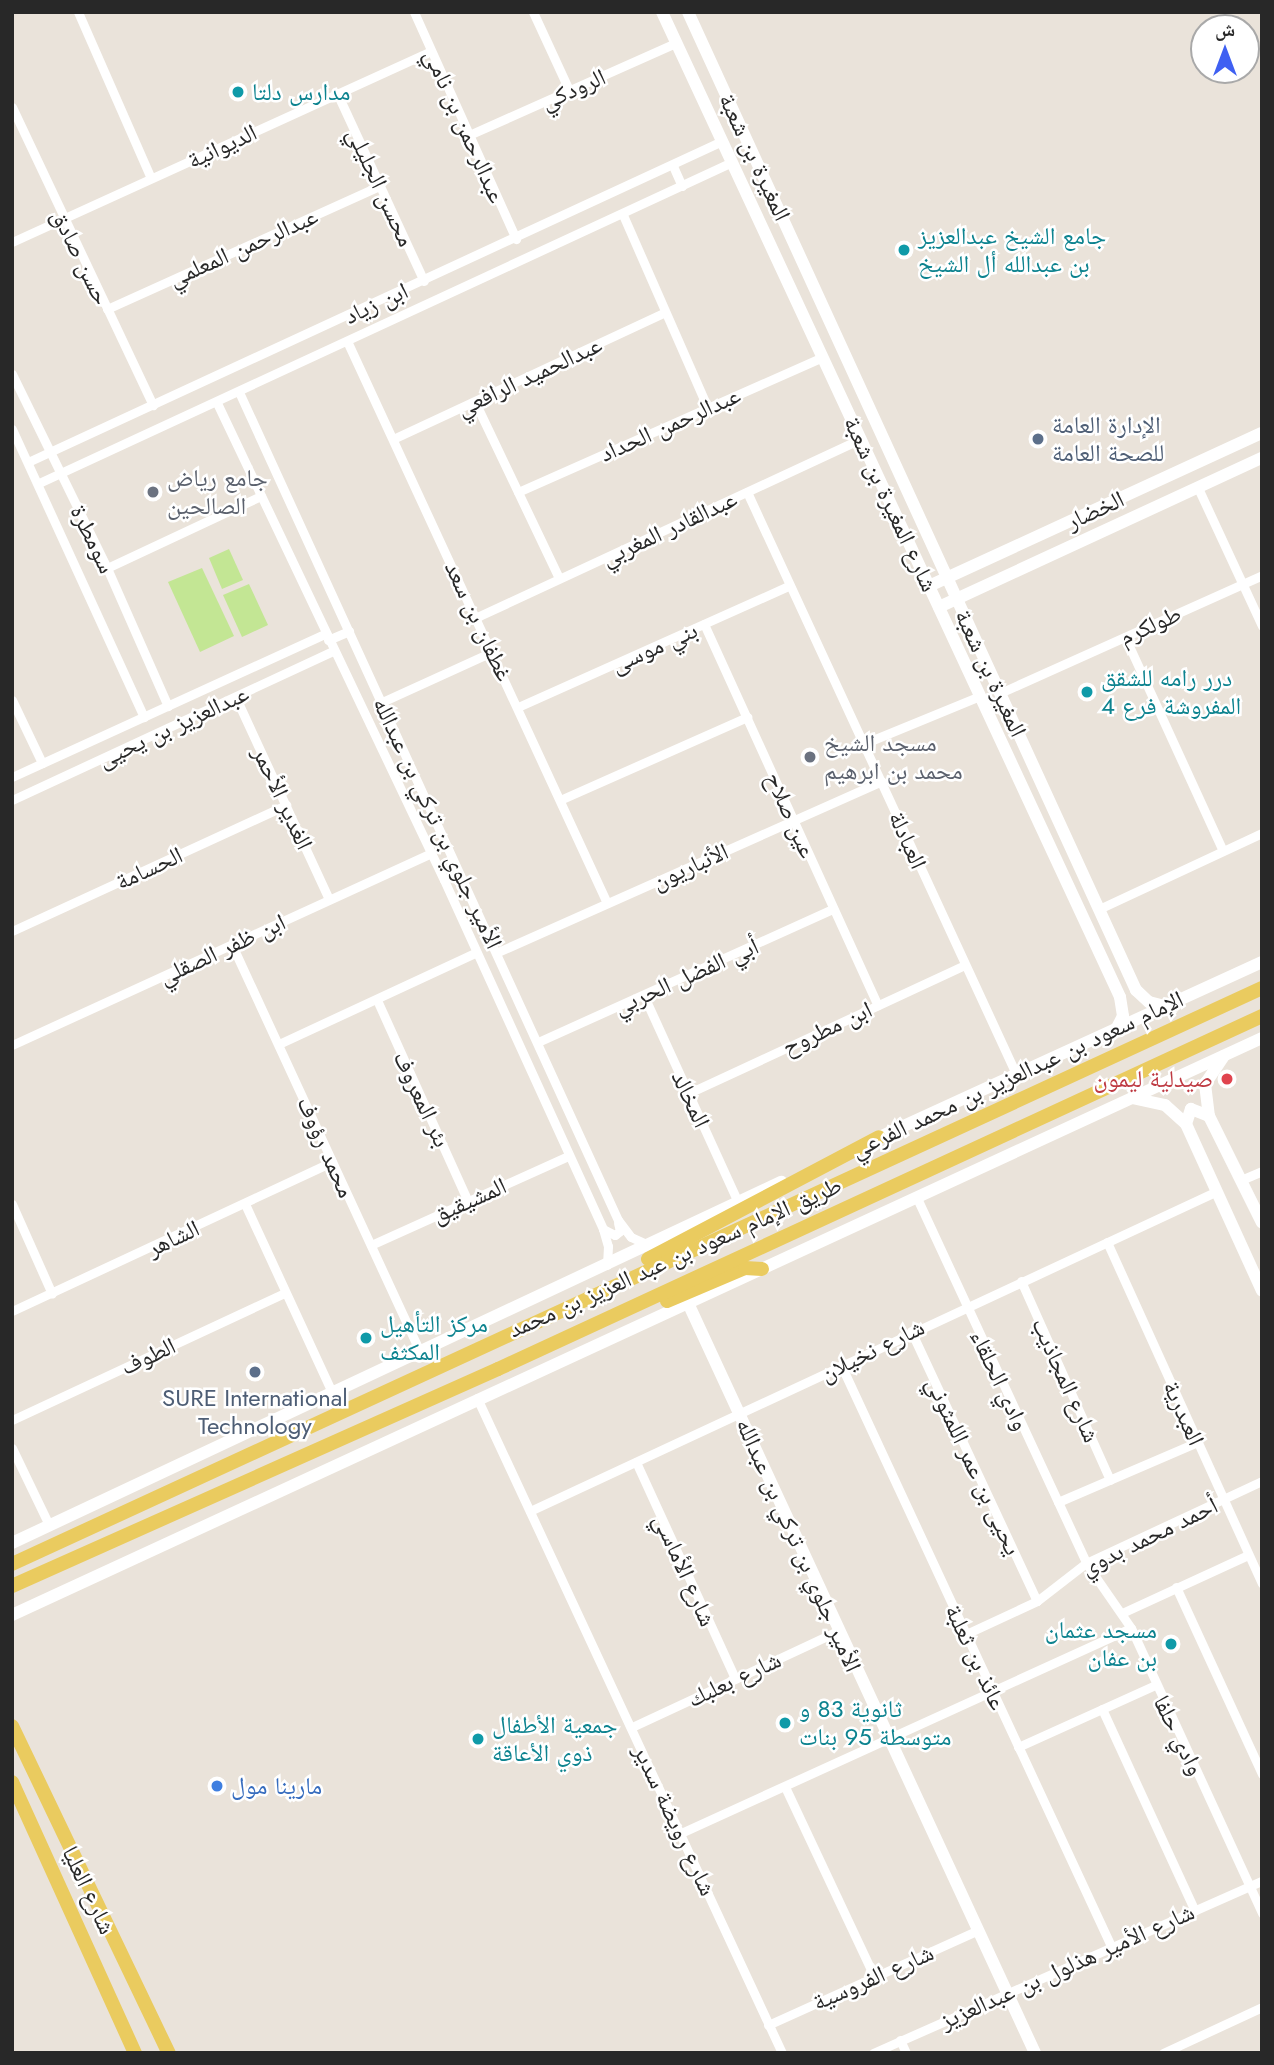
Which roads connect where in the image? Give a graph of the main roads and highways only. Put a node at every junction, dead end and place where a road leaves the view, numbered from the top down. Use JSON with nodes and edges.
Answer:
{"nodes":[{"id":1,"x":1262,"y":988,"type":"edge"},
{"id":2,"x":1262,"y":1016,"type":"edge"},
{"id":3,"x":879,"y":1138,"type":"road end"},
{"id":4,"x":762,"y":1269,"type":"road end"},
{"id":5,"x":606,"y":1319,"type":"junction"},
{"id":6,"x":522,"y":1326,"type":"junction"},
{"id":7,"x":12,"y":1563,"type":"edge"},
{"id":8,"x":12,"y":1586,"type":"edge"},
{"id":9,"x":12,"y":1726,"type":"edge"},
{"id":10,"x":12,"y":1782,"type":"edge"},
{"id":11,"x":165,"y":2050,"type":"edge"},
{"id":12,"x":135,"y":2053,"type":"edge"}],
"edges":[{"from":1,"to":6,"type":"main road","name":"طريق الإمام سعود بن عبد العزيز بن محمد"},
{"from":2,"to":5,"type":"main road","name":"طريق الإمام سعود بن عبد العزيز بن محمد"},
{"from":3,"to":6,"type":"main road"},
{"from":4,"to":5,"type":"main road"},
{"from":5,"to":8,"type":"main road","name":"طريق الإمام سعود بن عبد العزيز بن محمد"},
{"from":6,"to":7,"type":"main road","name":"طريق الإمام سعود بن عبد العزيز بن محمد"},
{"from":9,"to":11,"type":"main road","name":"شارع العليا"},
{"from":10,"to":12,"type":"main road","name":"شارع العليا"}]}
